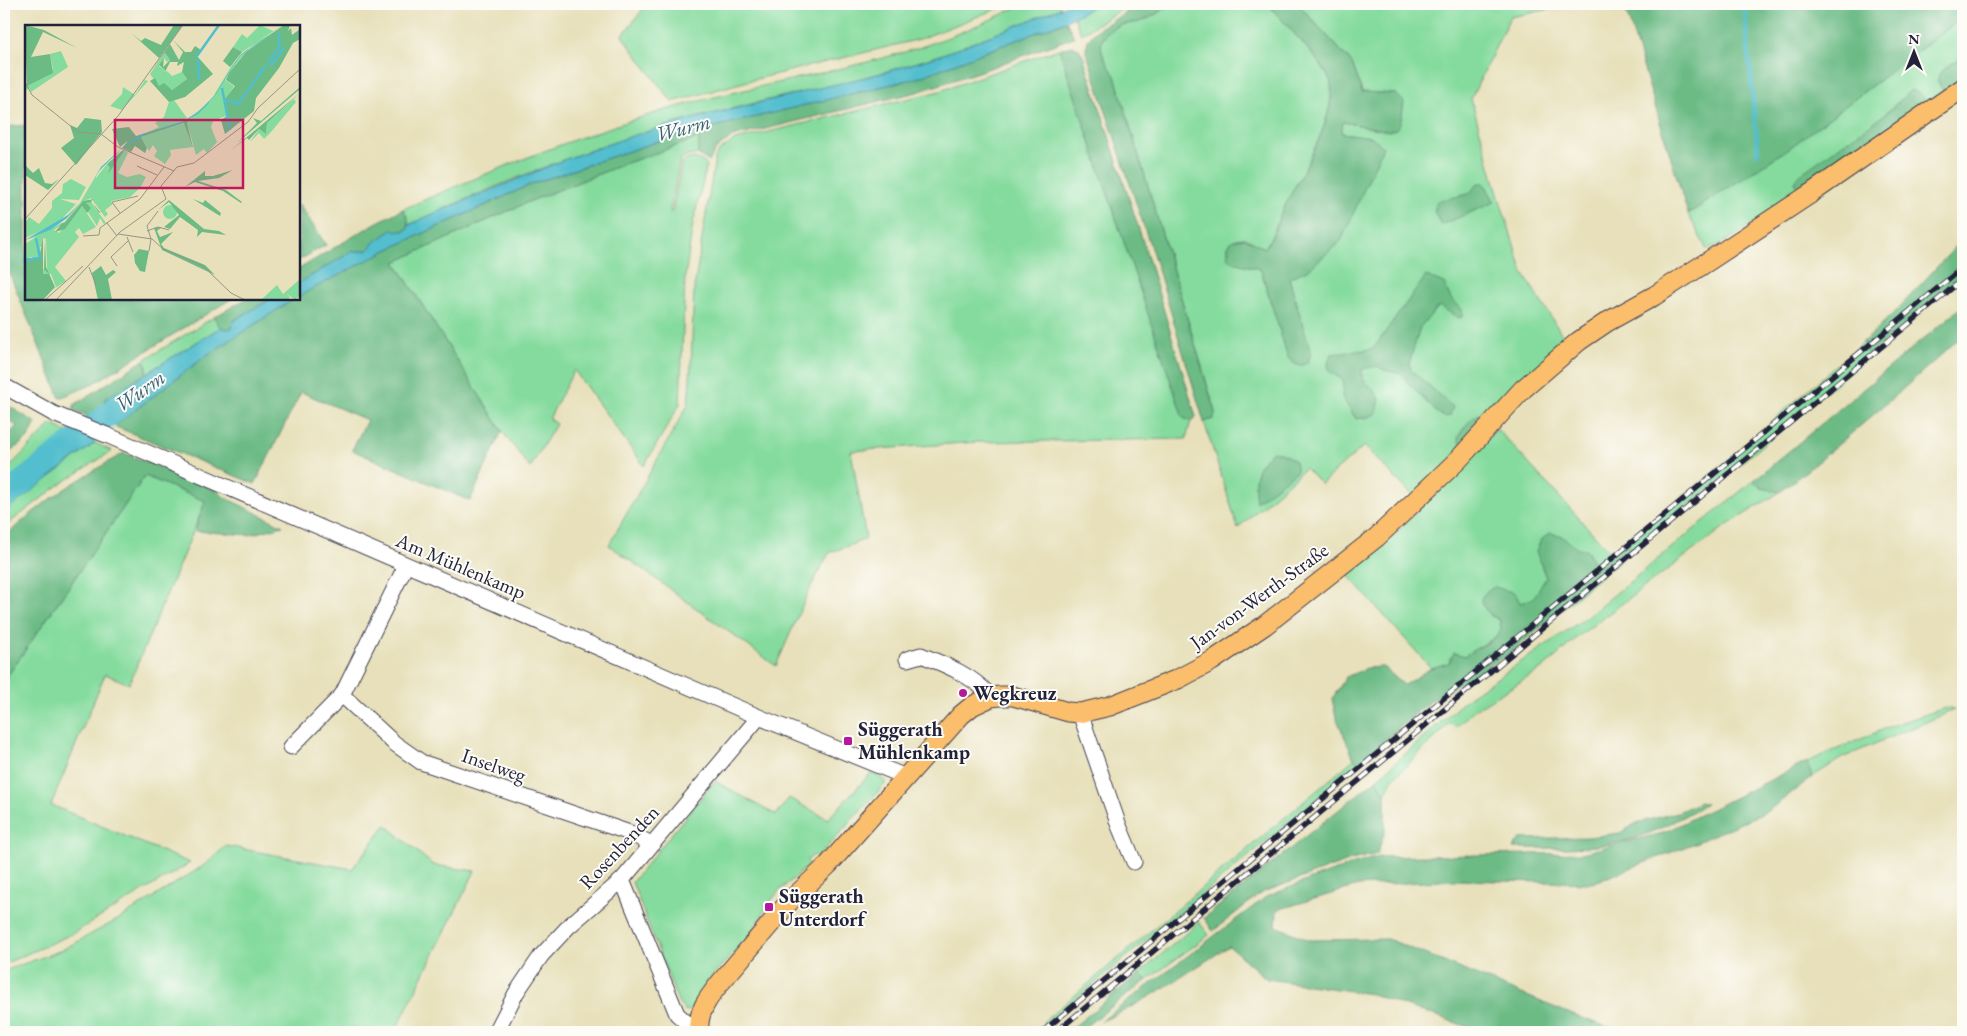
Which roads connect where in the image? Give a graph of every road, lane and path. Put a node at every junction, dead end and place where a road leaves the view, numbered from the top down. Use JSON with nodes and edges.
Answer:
{"nodes":[{"id":1,"x":1963,"y":88,"type":"edge"},
{"id":2,"x":4,"y":386,"type":"edge"},
{"id":3,"x":406,"y":565,"type":"junction"},
{"id":4,"x":907,"y":659,"type":"dead end"},
{"id":5,"x":342,"y":695,"type":"junction"},
{"id":6,"x":991,"y":697,"type":"junction"},
{"id":7,"x":1080,"y":713,"type":"junction"},
{"id":8,"x":759,"y":717,"type":"junction"},
{"id":9,"x":291,"y":748,"type":"dead end"},
{"id":10,"x":906,"y":777,"type":"junction"},
{"id":11,"x":651,"y":844,"type":"junction"},
{"id":12,"x":1134,"y":862,"type":"dead end"},
{"id":13,"x":622,"y":880,"type":"junction"},
{"id":14,"x":699,"y":1030,"type":"edge"},
{"id":15,"x":496,"y":1032,"type":"edge"}],
"edges":[{"from":1,"to":7,"type":"main road","name":"Jan-von-Werth-Straße"},
{"from":2,"to":3,"type":"street","name":"Am Mühlenkamp"},
{"from":3,"to":5,"type":"street"},
{"from":3,"to":8,"type":"street","name":"Am Mühlenkamp"},
{"from":4,"to":6,"type":"street"},
{"from":5,"to":9,"type":"street"},
{"from":5,"to":11,"type":"street","name":"Inselweg"},
{"from":6,"to":7,"type":"main road","name":"Jan-von-Werth-Straße"},
{"from":6,"to":10,"type":"main road","name":"Jan-von-Werth-Straße"},
{"from":7,"to":12,"type":"street"},
{"from":8,"to":10,"type":"street","name":"Am Mühlenkamp"},
{"from":8,"to":11,"type":"street","name":"Rosenbenden"},
{"from":10,"to":14,"type":"main road","name":"Jan-von-Werth-Straße"},
{"from":11,"to":13,"type":"street","name":"Rosenbenden"},
{"from":13,"to":14,"type":"street"},
{"from":13,"to":15,"type":"street","name":"Rosenbenden"}]}
